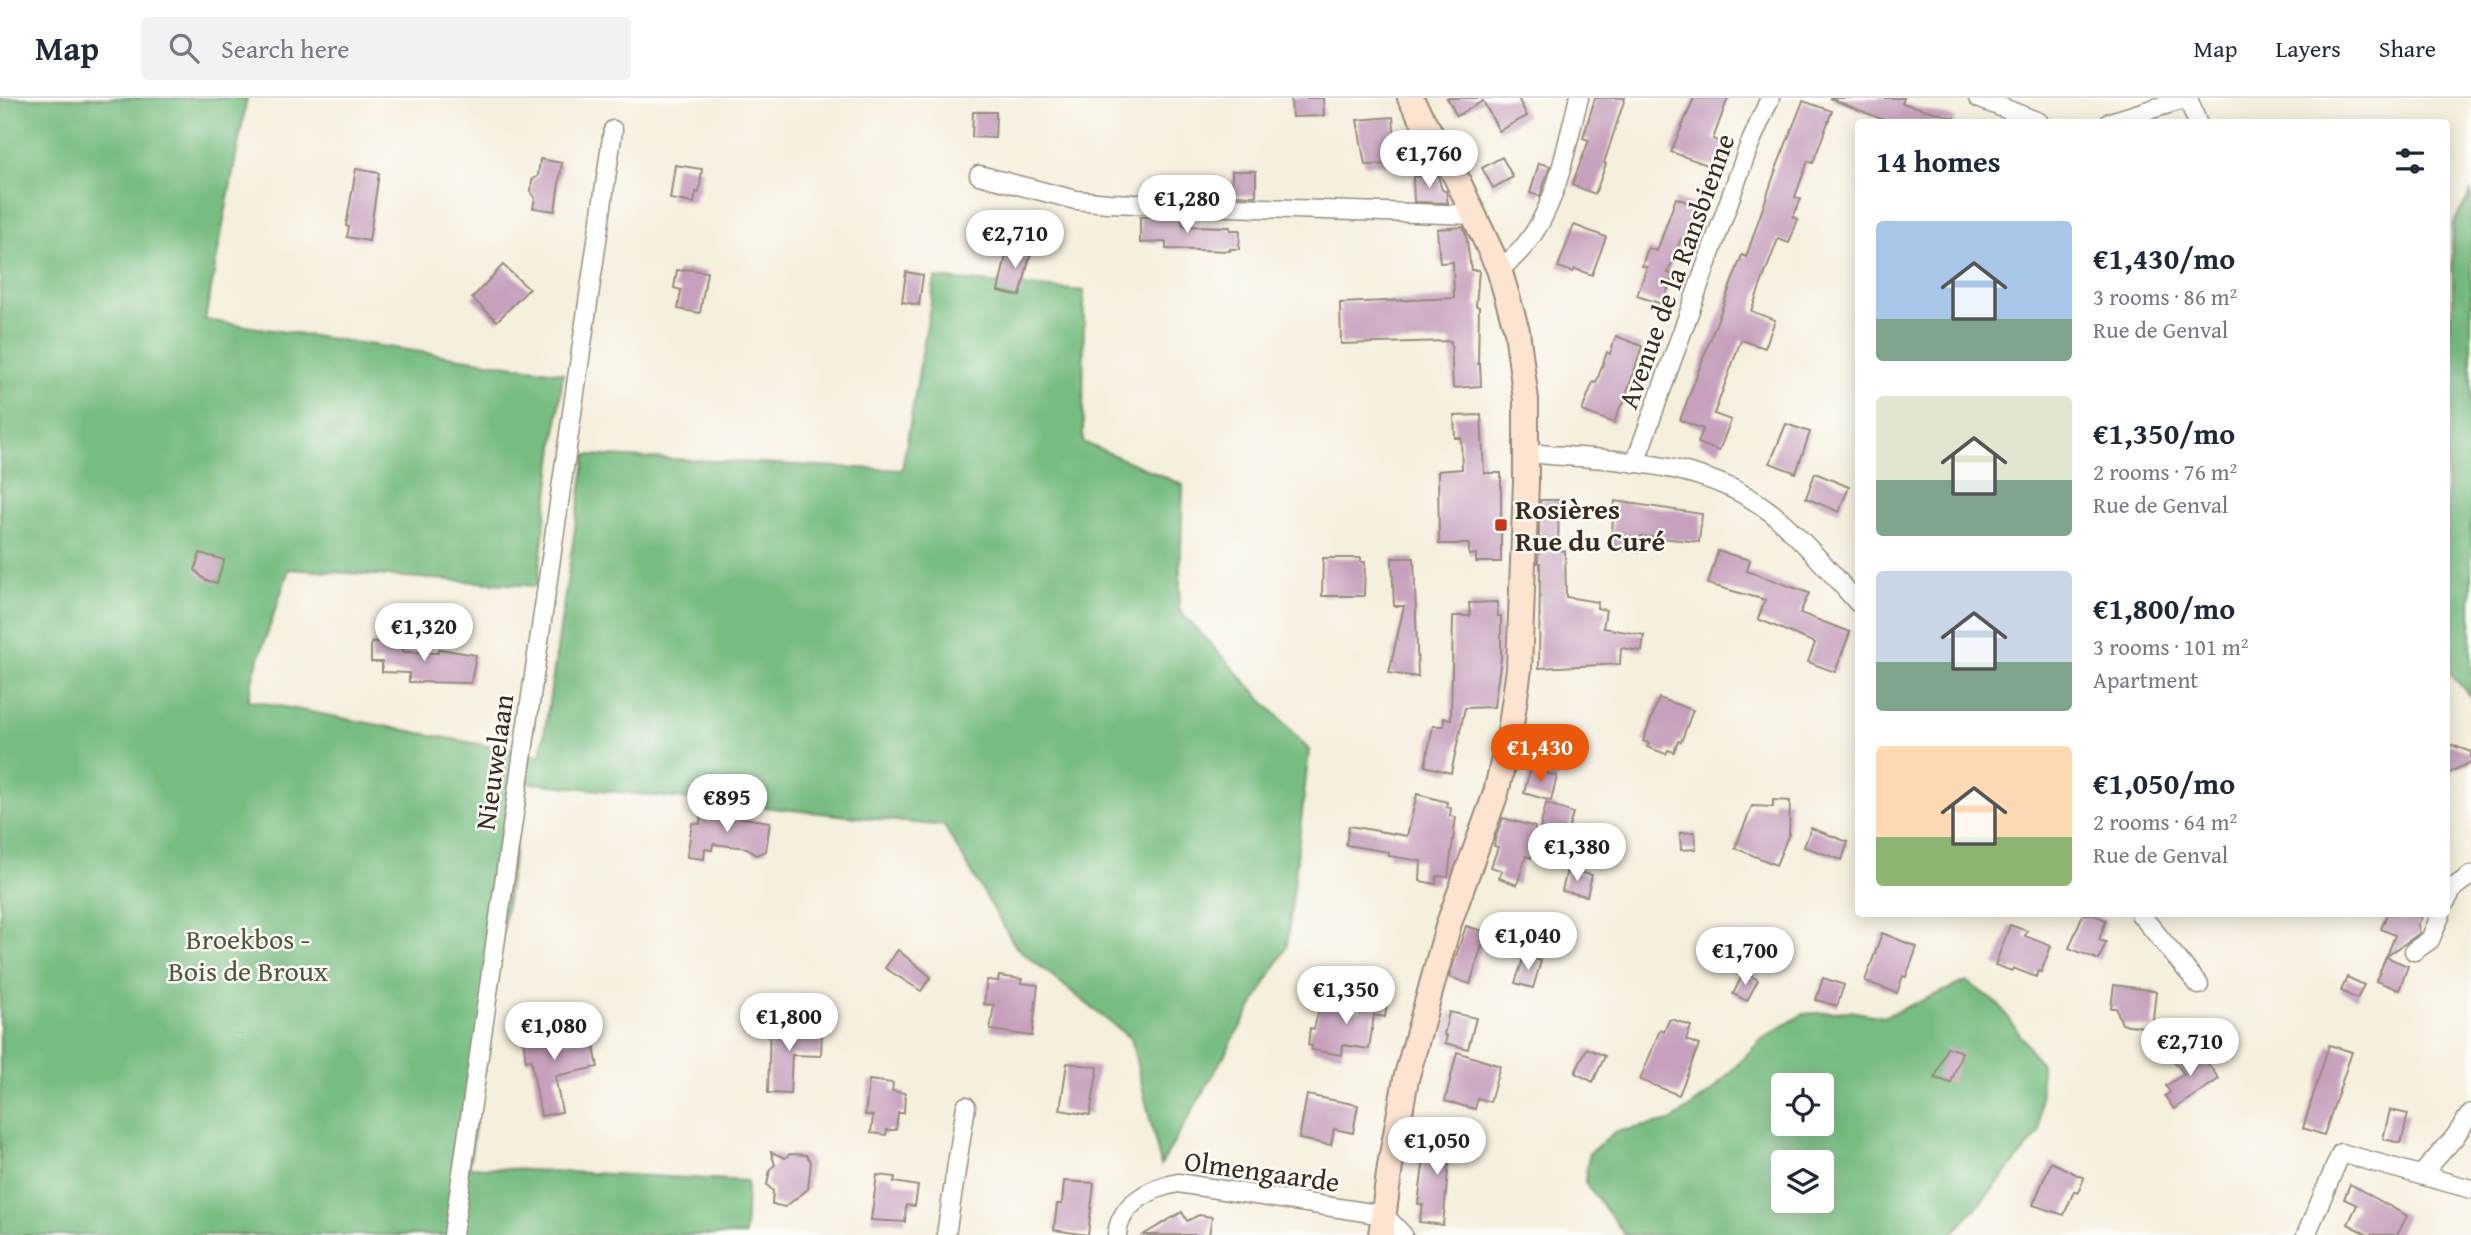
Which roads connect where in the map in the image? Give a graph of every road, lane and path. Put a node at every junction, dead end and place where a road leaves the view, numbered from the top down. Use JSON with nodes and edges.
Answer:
{"nodes":[{"id":1,"x":1410,"y":98,"type":"edge"},
{"id":2,"x":1580,"y":98,"type":"edge"},
{"id":3,"x":1770,"y":98,"type":"edge"},
{"id":4,"x":1978,"y":98,"type":"edge"},
{"id":5,"x":2188,"y":98,"type":"edge"},
{"id":6,"x":2031,"y":119,"type":"edge"},
{"id":7,"x":2120,"y":119,"type":"edge"},
{"id":8,"x":2196,"y":119,"type":"edge"},
{"id":9,"x":613,"y":130,"type":"dead end"},
{"id":10,"x":979,"y":175,"type":"dead end"},
{"id":11,"x":1475,"y":215,"type":"junction"},
{"id":12,"x":1499,"y":269,"type":"junction"},
{"id":13,"x":1526,"y":453,"type":"junction"},
{"id":14,"x":1635,"y":463,"type":"junction"},
{"id":15,"x":1855,"y":600,"type":"edge"},
{"id":16,"x":2471,"y":875,"type":"edge"},
{"id":17,"x":2450,"y":894,"type":"edge"},
{"id":18,"x":2142,"y":917,"type":"edge"},
{"id":19,"x":2440,"y":917,"type":"edge"},
{"id":20,"x":2414,"y":951,"type":"dead end"},
{"id":21,"x":2199,"y":985,"type":"dead end"},
{"id":22,"x":966,"y":1106,"type":"dead end"},
{"id":23,"x":2471,"y":1113,"type":"edge"},
{"id":24,"x":2423,"y":1174,"type":"junction"},
{"id":25,"x":2471,"y":1189,"type":"edge"},
{"id":26,"x":1383,"y":1225,"type":"edge"},
{"id":27,"x":453,"y":1235,"type":"edge"},
{"id":28,"x":946,"y":1235,"type":"edge"},
{"id":29,"x":1117,"y":1235,"type":"edge"},
{"id":30,"x":1403,"y":1235,"type":"edge"},
{"id":31,"x":2306,"y":1235,"type":"edge"}],
"edges":[{"from":1,"to":11,"type":"street"},
{"from":2,"to":12,"type":"street"},
{"from":3,"to":14,"type":"street","name":"Avenue de la Ransbienne"},
{"from":4,"to":6,"type":"street"},
{"from":5,"to":7,"type":"street"},
{"from":5,"to":8,"type":"street"},
{"from":9,"to":27,"type":"street","name":"Nieuwelaan"},
{"from":10,"to":11,"type":"street"},
{"from":11,"to":12,"type":"street"},
{"from":12,"to":13,"type":"street"},
{"from":13,"to":14,"type":"street"},
{"from":13,"to":26,"type":"street"},
{"from":14,"to":15,"type":"street"},
{"from":16,"to":17,"type":"street"},
{"from":18,"to":21,"type":"street"},
{"from":19,"to":20,"type":"street"},
{"from":22,"to":28,"type":"street"},
{"from":23,"to":24,"type":"street"},
{"from":24,"to":25,"type":"street"},
{"from":24,"to":31,"type":"street"},
{"from":26,"to":29,"type":"street","name":"Olmengaarde"},
{"from":26,"to":30,"type":"street"}]}
